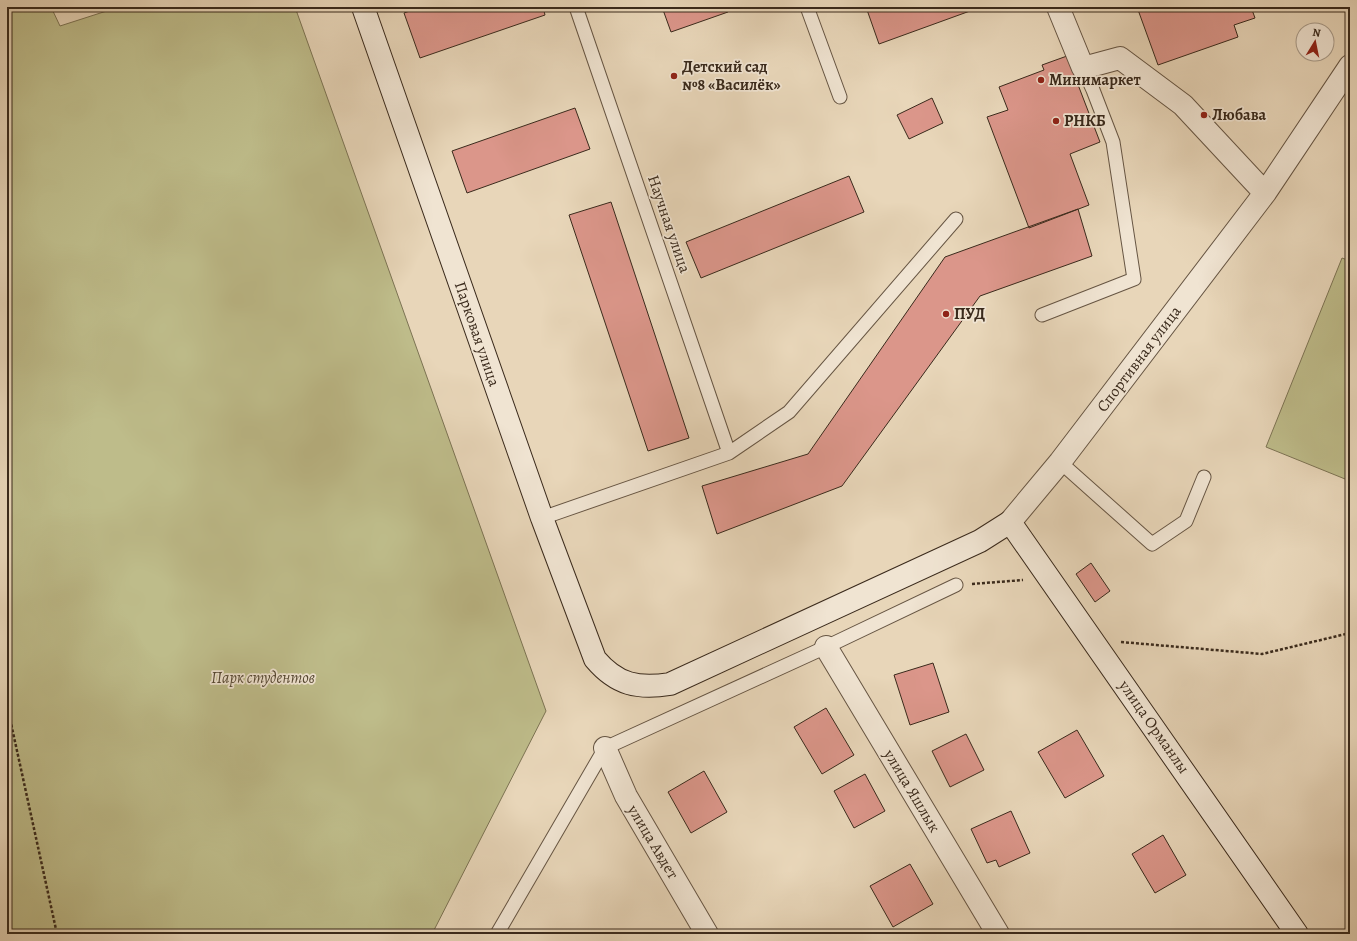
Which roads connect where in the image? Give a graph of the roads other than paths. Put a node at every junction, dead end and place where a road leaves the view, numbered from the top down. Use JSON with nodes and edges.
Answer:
{"nodes":[{"id":1,"x":363,"y":7,"type":"edge"},
{"id":2,"x":576,"y":7,"type":"edge"},
{"id":3,"x":807,"y":7,"type":"edge"},
{"id":4,"x":1058,"y":7,"type":"edge"},
{"id":5,"x":1350,"y":66,"type":"edge"},
{"id":6,"x":1083,"y":68,"type":"junction"},
{"id":7,"x":840,"y":97,"type":"dead end"},
{"id":8,"x":1265,"y":193,"type":"junction"},
{"id":9,"x":956,"y":219,"type":"dead end"},
{"id":10,"x":1042,"y":314,"type":"dead end"},
{"id":11,"x":729,"y":453,"type":"junction"},
{"id":12,"x":1060,"y":462,"type":"junction"},
{"id":13,"x":1204,"y":477,"type":"dead end"},
{"id":14,"x":542,"y":518,"type":"junction"},
{"id":15,"x":1010,"y":522,"type":"junction"},
{"id":16,"x":956,"y":585,"type":"road end"},
{"id":17,"x":826,"y":647,"type":"junction"},
{"id":18,"x":595,"y":659,"type":"joint"},
{"id":19,"x":605,"y":748,"type":"junction"},
{"id":20,"x":498,"y":934,"type":"edge"},
{"id":21,"x":707,"y":934,"type":"edge"},
{"id":22,"x":998,"y":934,"type":"edge"},
{"id":23,"x":1297,"y":934,"type":"edge"}],
"edges":[{"from":1,"to":14,"type":"street","name":"Парковая улица"},
{"from":2,"to":11,"type":"lane","name":"Научная улица"},
{"from":3,"to":7,"type":"lane"},
{"from":4,"to":6,"type":"street"},
{"from":5,"to":8,"type":"street","name":"Спортивная улица"},
{"from":6,"to":8,"type":"street"},
{"from":6,"to":10,"type":"lane"},
{"from":8,"to":12,"type":"street","name":"Спортивная улица"},
{"from":9,"to":11,"type":"lane"},
{"from":11,"to":14,"type":"lane"},
{"from":12,"to":13,"type":"lane"},
{"from":12,"to":15,"type":"street","name":"Спортивная улица"},
{"from":14,"to":18,"type":"street","name":"Парковая улица"},
{"from":15,"to":18,"type":"street","name":"Спортивная улица"},
{"from":15,"to":23,"type":"street","name":"улица Орманлы"},
{"from":16,"to":17,"type":"lane"},
{"from":17,"to":19,"type":"lane"},
{"from":17,"to":22,"type":"street","name":"улица Яшлык"},
{"from":19,"to":20,"type":"lane"},
{"from":19,"to":21,"type":"street","name":"улица Авдет"}]}
